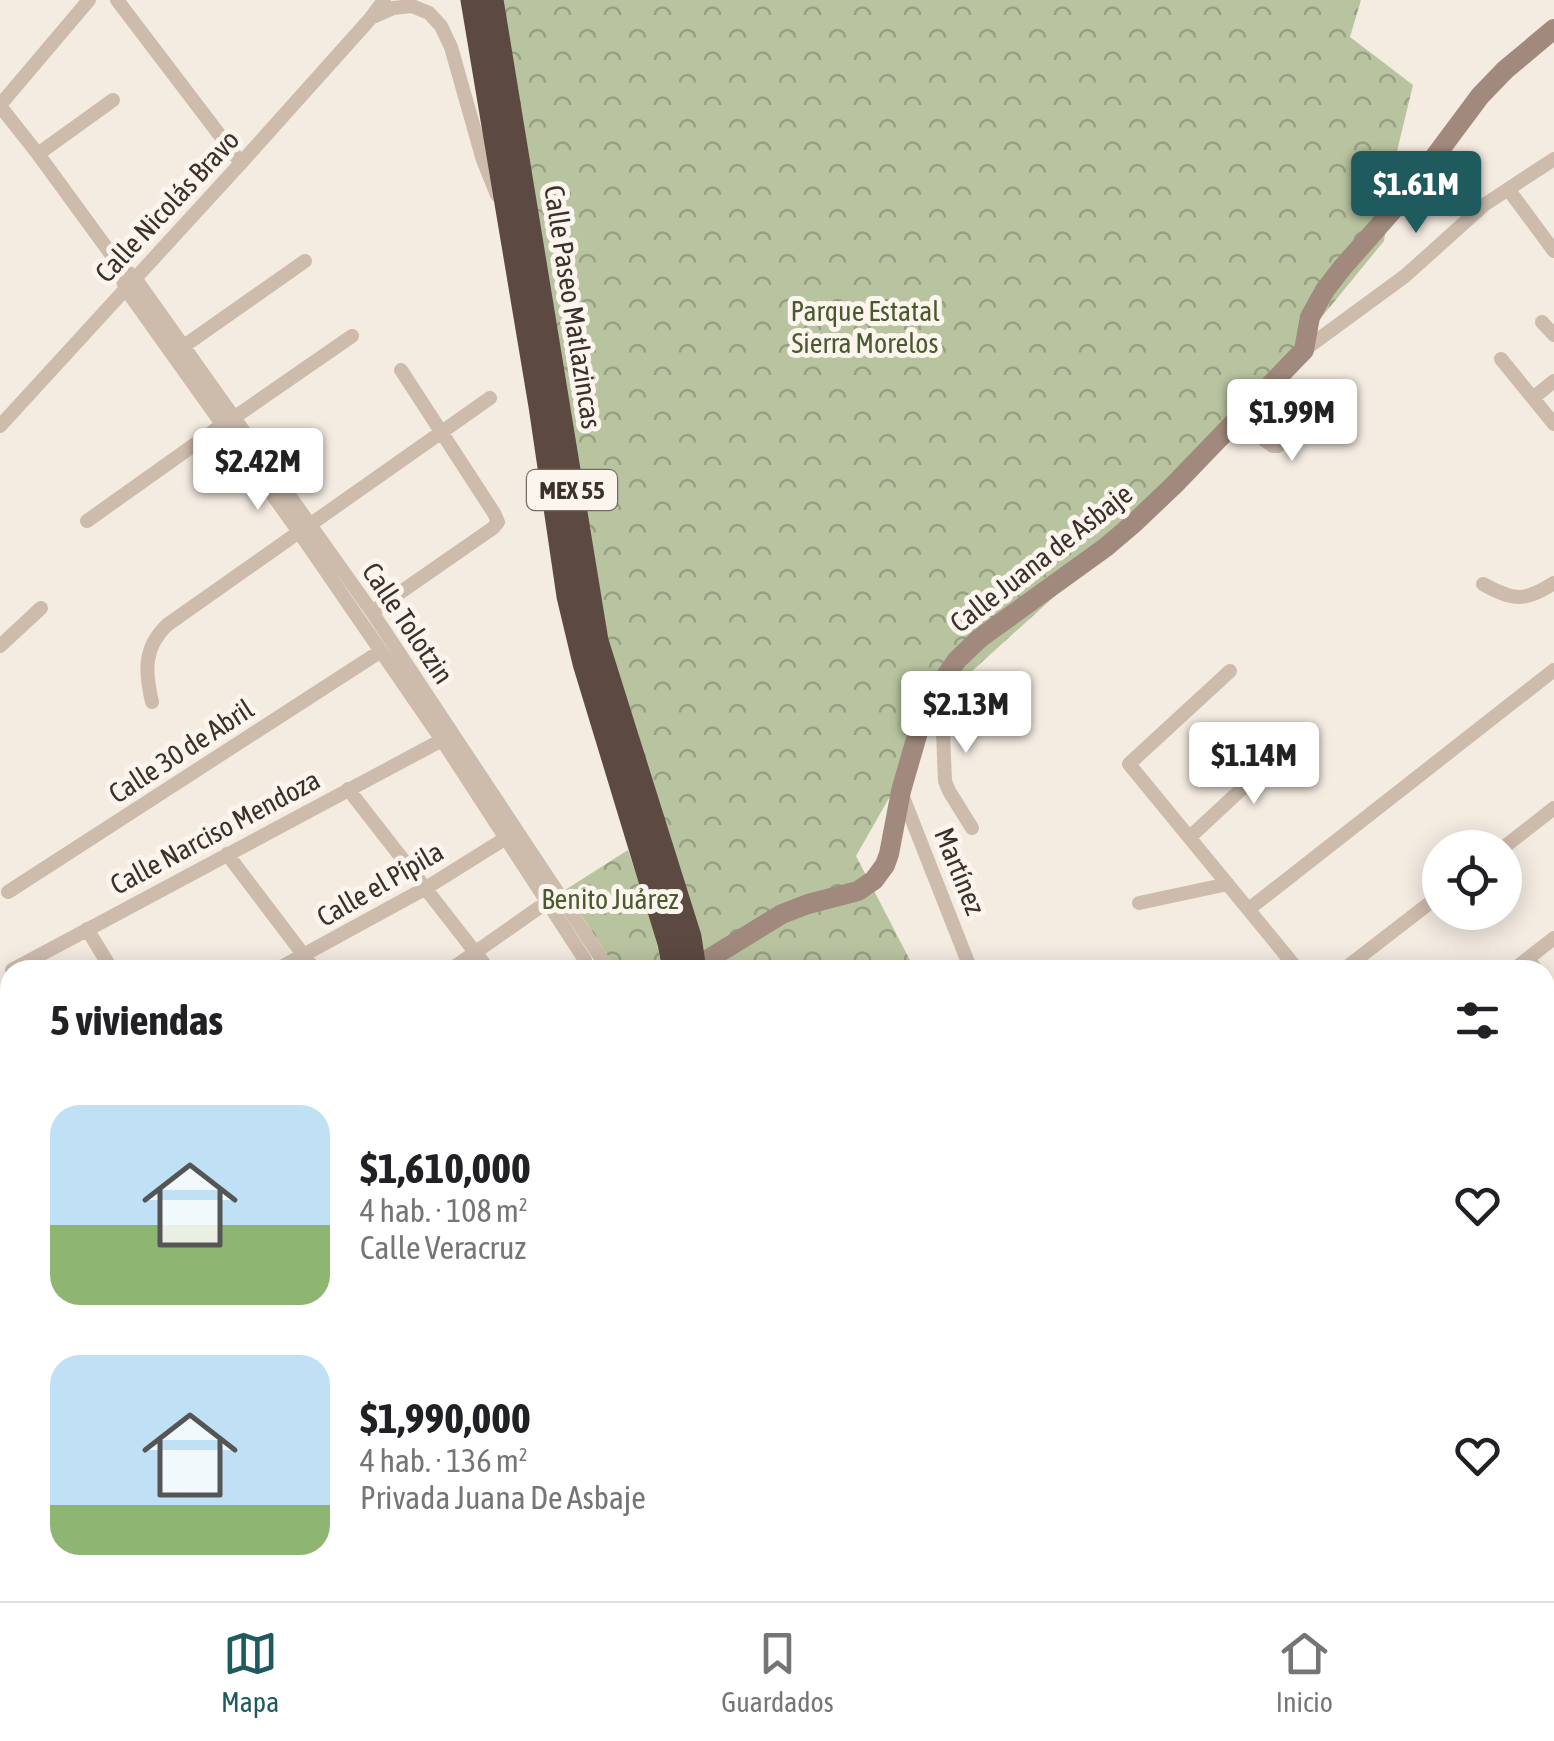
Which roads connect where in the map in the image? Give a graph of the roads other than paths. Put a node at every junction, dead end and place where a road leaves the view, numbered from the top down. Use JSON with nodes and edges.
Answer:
{"nodes":[{"id":1,"x":88,"y":0,"type":"edge"},
{"id":2,"x":118,"y":0,"type":"edge"},
{"id":3,"x":384,"y":0,"type":"edge"},
{"id":4,"x":473,"y":0,"type":"edge"},
{"id":5,"x":492,"y":0,"type":"edge"},
{"id":6,"x":370,"y":19,"type":"junction"},
{"id":7,"x":1554,"y":29,"type":"edge"},
{"id":8,"x":113,"y":100,"type":"dead end"},
{"id":9,"x":0,"y":105,"type":"edge"},
{"id":10,"x":38,"y":154,"type":"junction"},
{"id":11,"x":1554,"y":159,"type":"edge"},
{"id":12,"x":241,"y":164,"type":"junction"},
{"id":13,"x":1508,"y":189,"type":"junction"},
{"id":14,"x":509,"y":224,"type":"junction"},
{"id":15,"x":1554,"y":251,"type":"edge"},
{"id":16,"x":305,"y":261,"type":"dead end"},
{"id":17,"x":130,"y":283,"type":"junction"},
{"id":18,"x":1542,"y":322,"type":"dead end"},
{"id":19,"x":1554,"y":335,"type":"edge"},
{"id":20,"x":352,"y":336,"type":"dead end"},
{"id":21,"x":184,"y":346,"type":"junction"},
{"id":22,"x":1304,"y":350,"type":"junction"},
{"id":23,"x":1500,"y":359,"type":"dead end"},
{"id":24,"x":401,"y":370,"type":"dead end"},
{"id":25,"x":1554,"y":381,"type":"edge"},
{"id":26,"x":1335,"y":396,"type":"dead end"},
{"id":27,"x":490,"y":398,"type":"dead end"},
{"id":28,"x":1533,"y":398,"type":"junction"},
{"id":29,"x":550,"y":407,"type":"junction"},
{"id":30,"x":1237,"y":420,"type":"junction"},
{"id":31,"x":228,"y":421,"type":"junction"},
{"id":32,"x":1554,"y":424,"type":"edge"},
{"id":33,"x":0,"y":426,"type":"edge"},
{"id":34,"x":441,"y":432,"type":"junction"},
{"id":35,"x":87,"y":521,"type":"dead end"},
{"id":36,"x":305,"y":528,"type":"junction"},
{"id":37,"x":1554,"y":583,"type":"edge"},
{"id":38,"x":1483,"y":584,"type":"dead end"},
{"id":39,"x":42,"y":608,"type":"dead end"},
{"id":40,"x":372,"y":612,"type":"junction"},
{"id":41,"x":0,"y":646,"type":"edge"},
{"id":42,"x":381,"y":651,"type":"junction"},
{"id":43,"x":1554,"y":670,"type":"edge"},
{"id":44,"x":1230,"y":671,"type":"dead end"},
{"id":45,"x":931,"y":698,"type":"junction"},
{"id":46,"x":152,"y":702,"type":"dead end"},
{"id":47,"x":442,"y":740,"type":"junction"},
{"id":48,"x":1289,"y":745,"type":"dead end"},
{"id":49,"x":348,"y":789,"type":"junction"},
{"id":50,"x":901,"y":791,"type":"junction"},
{"id":51,"x":1554,"y":808,"type":"edge"},
{"id":52,"x":972,"y":828,"type":"dead end"},
{"id":53,"x":1522,"y":833,"type":"edge"},
{"id":54,"x":1190,"y":837,"type":"junction"},
{"id":55,"x":506,"y":838,"type":"junction"},
{"id":56,"x":227,"y":854,"type":"junction"},
{"id":57,"x":1228,"y":884,"type":"junction"},
{"id":58,"x":426,"y":888,"type":"junction"},
{"id":59,"x":8,"y":892,"type":"dead end"},
{"id":60,"x":548,"y":902,"type":"junction"},
{"id":61,"x":1139,"y":903,"type":"dead end"},
{"id":62,"x":1249,"y":910,"type":"junction"},
{"id":63,"x":1422,"y":910,"type":"edge"},
{"id":64,"x":87,"y":929,"type":"junction"},
{"id":65,"x":1554,"y":938,"type":"edge"},
{"id":66,"x":475,"y":952,"type":"junction"},
{"id":67,"x":304,"y":955,"type":"junction"},
{"id":68,"x":591,"y":956,"type":"junction"},
{"id":69,"x":31,"y":960,"type":"edge"},
{"id":70,"x":106,"y":960,"type":"edge"},
{"id":71,"x":295,"y":960,"type":"edge"},
{"id":72,"x":308,"y":960,"type":"edge"},
{"id":73,"x":464,"y":960,"type":"edge"},
{"id":74,"x":481,"y":960,"type":"edge"},
{"id":75,"x":586,"y":960,"type":"edge"},
{"id":76,"x":596,"y":960,"type":"edge"},
{"id":77,"x":688,"y":960,"type":"edge"},
{"id":78,"x":703,"y":960,"type":"edge"},
{"id":79,"x":967,"y":960,"type":"edge"},
{"id":80,"x":1290,"y":960,"type":"edge"},
{"id":81,"x":1356,"y":960,"type":"edge"},
{"id":82,"x":1526,"y":960,"type":"edge"}],
"edges":[{"from":1,"to":9,"type":"street"},
{"from":2,"to":12,"type":"street"},
{"from":3,"to":6,"type":"street","name":"Calle Nicolás Bravo"},
{"from":4,"to":14,"type":"highway","name":"Calle Paseo Matlazincas","number":"MEX 55"},
{"from":5,"to":29,"type":"highway","name":"Calle Paseo Matlazincas","number":"MEX 55"},
{"from":6,"to":12,"type":"street","name":"Calle Nicolás Bravo"},
{"from":6,"to":14,"type":"street"},
{"from":7,"to":22,"type":"street","name":"Calle Juana de Asbaje"},
{"from":8,"to":10,"type":"street"},
{"from":9,"to":10,"type":"street","name":"Calle Tolotzin"},
{"from":10,"to":17,"type":"street","name":"Calle Tolotzin"},
{"from":11,"to":13,"type":"street"},
{"from":12,"to":17,"type":"street","name":"Calle Nicolás Bravo"},
{"from":13,"to":15,"type":"street"},
{"from":13,"to":22,"type":"street"},
{"from":14,"to":29,"type":"highway","name":"Calle Paseo Matlazincas","number":"MEX 55"},
{"from":16,"to":21,"type":"street"},
{"from":17,"to":21,"type":"street","name":"Calle Tolotzin"},
{"from":17,"to":31,"type":"street","name":"Calle Tolotzin"},
{"from":17,"to":33,"type":"street","name":"Calle Nicolás Bravo"},
{"from":18,"to":19,"type":"street"},
{"from":20,"to":31,"type":"street"},
{"from":21,"to":31,"type":"street","name":"Calle Tolotzin"},
{"from":22,"to":30,"type":"street","name":"Calle Juana de Asbaje"},
{"from":23,"to":28,"type":"street"},
{"from":24,"to":34,"type":"street"},
{"from":25,"to":28,"type":"street"},
{"from":26,"to":30,"type":"street"},
{"from":27,"to":34,"type":"street"},
{"from":28,"to":32,"type":"street"},
{"from":29,"to":77,"type":"highway","name":"Calle Paseo Matlazincas","number":"MEX 55"},
{"from":30,"to":45,"type":"street","name":"Calle Juana de Asbaje"},
{"from":31,"to":35,"type":"street"},
{"from":31,"to":36,"type":"street","name":"Calle Tolotzin"},
{"from":34,"to":36,"type":"street"},
{"from":34,"to":40,"type":"street"},
{"from":36,"to":40,"type":"street","name":"Calle Tolotzin"},
{"from":36,"to":42,"type":"street","name":"Calle Tolotzin"},
{"from":36,"to":46,"type":"street"},
{"from":37,"to":38,"type":"street"},
{"from":39,"to":41,"type":"street"},
{"from":40,"to":68,"type":"street","name":"Calle Tolotzin"},
{"from":42,"to":47,"type":"street","name":"Calle Tolotzin"},
{"from":42,"to":59,"type":"street","name":"Calle 30 de Abril"},
{"from":43,"to":62,"type":"street"},
{"from":44,"to":54,"type":"street"},
{"from":45,"to":50,"type":"street","name":"Calle Juana de Asbaje"},
{"from":45,"to":52,"type":"street"},
{"from":47,"to":49,"type":"street","name":"Calle Narciso Mendoza"},
{"from":47,"to":55,"type":"street","name":"Calle Tolotzin"},
{"from":48,"to":54,"type":"street"},
{"from":49,"to":56,"type":"street","name":"Calle Narciso Mendoza"},
{"from":49,"to":58,"type":"street"},
{"from":50,"to":78,"type":"street","name":"Calle Juana de Asbaje"},
{"from":50,"to":79,"type":"street","name":"Martínez"},
{"from":51,"to":53,"type":"street"},
{"from":54,"to":57,"type":"street"},
{"from":55,"to":58,"type":"street","name":"Calle el Pípila"},
{"from":55,"to":60,"type":"street","name":"Calle Tolotzin"},
{"from":56,"to":64,"type":"street","name":"Calle Narciso Mendoza"},
{"from":56,"to":67,"type":"street"},
{"from":57,"to":61,"type":"street"},
{"from":57,"to":62,"type":"street"},
{"from":58,"to":66,"type":"street"},
{"from":58,"to":67,"type":"street","name":"Calle el Pípila"},
{"from":60,"to":66,"type":"street"},
{"from":60,"to":68,"type":"street","name":"Calle Tolotzin"},
{"from":62,"to":80,"type":"street"},
{"from":63,"to":81,"type":"street"},
{"from":64,"to":69,"type":"street","name":"Calle Narciso Mendoza"},
{"from":64,"to":70,"type":"street"},
{"from":65,"to":82,"type":"street"},
{"from":66,"to":73,"type":"street"},
{"from":66,"to":74,"type":"street"},
{"from":67,"to":71,"type":"street","name":"Calle el Pípila"},
{"from":67,"to":72,"type":"street"},
{"from":68,"to":75,"type":"street"},
{"from":68,"to":76,"type":"street","name":"Calle Tolotzin"}]}
